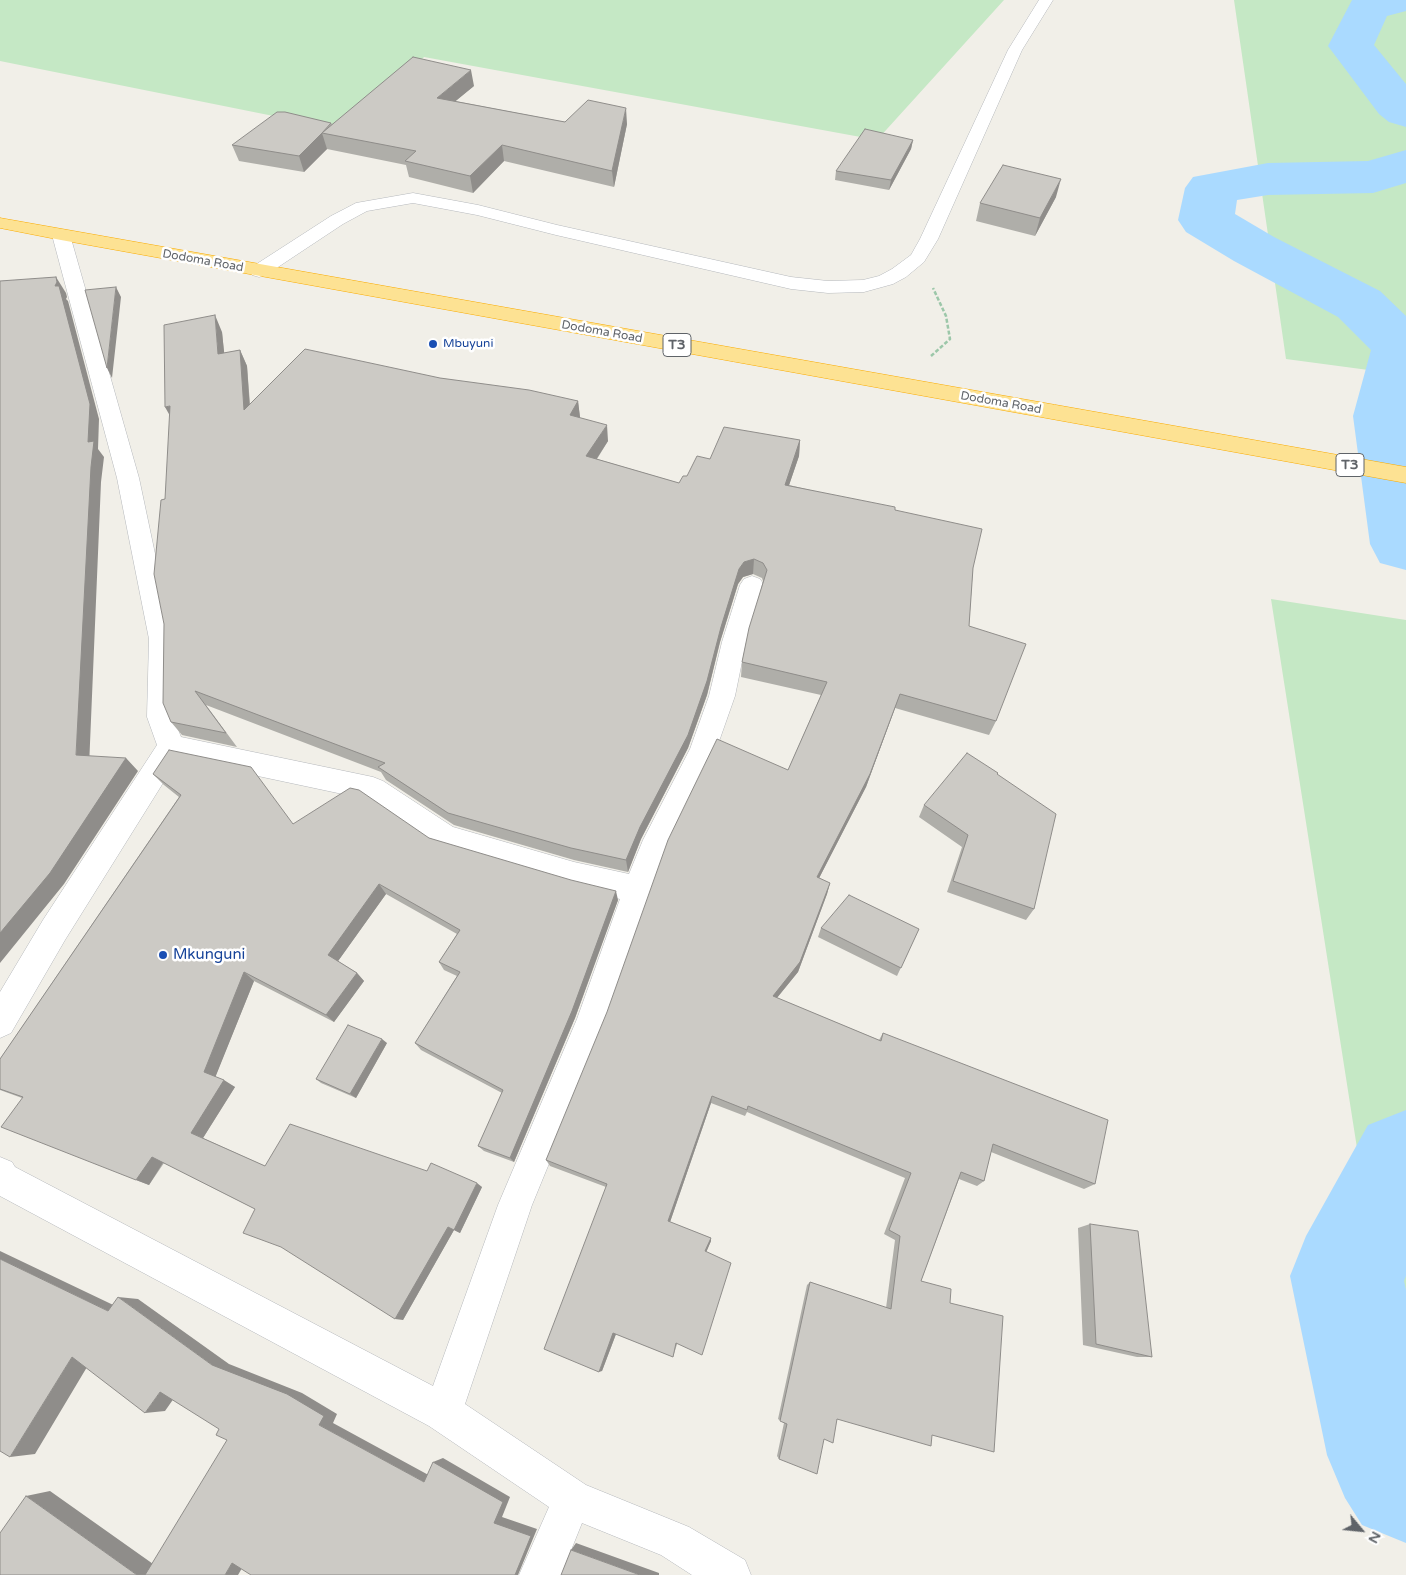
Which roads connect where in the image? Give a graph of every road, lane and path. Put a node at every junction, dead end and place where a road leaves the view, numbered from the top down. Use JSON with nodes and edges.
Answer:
{"nodes":[{"id":1,"x":1046,"y":0,"type":"edge"},
{"id":2,"x":0,"y":223,"type":"edge"},
{"id":3,"x":62,"y":236,"type":"junction"},
{"id":4,"x":929,"y":239,"type":"junction"},
{"id":5,"x":259,"y":271,"type":"junction"},
{"id":6,"x":898,"y":385,"type":"junction"},
{"id":7,"x":1406,"y":475,"type":"edge"},
{"id":8,"x":752,"y":585,"type":"dead end"},
{"id":9,"x":171,"y":746,"type":"junction"},
{"id":10,"x":639,"y":890,"type":"junction"},
{"id":11,"x":0,"y":1022,"type":"edge"},
{"id":12,"x":1,"y":1179,"type":"edge"},
{"id":13,"x":443,"y":1412,"type":"junction"},
{"id":14,"x":572,"y":1499,"type":"junction"},
{"id":15,"x":540,"y":1575,"type":"edge"},
{"id":16,"x":730,"y":1575,"type":"edge"}],
"edges":[{"from":1,"to":4,"type":"street"},
{"from":2,"to":3,"type":"highway","name":"Dodoma Road","number":"T3"},
{"from":3,"to":5,"type":"highway","name":"Dodoma Road","number":"T3"},
{"from":3,"to":9,"type":"street"},
{"from":4,"to":5,"type":"street"},
{"from":4,"to":6,"type":"path"},
{"from":5,"to":6,"type":"highway","name":"Dodoma Road","number":"T3"},
{"from":6,"to":7,"type":"highway","name":"Dodoma Road","number":"T3"},
{"from":8,"to":10,"type":"street"},
{"from":9,"to":10,"type":"street"},
{"from":9,"to":11,"type":"street"},
{"from":10,"to":13,"type":"street"},
{"from":12,"to":13,"type":"street"},
{"from":13,"to":14,"type":"street"},
{"from":14,"to":15,"type":"street"},
{"from":14,"to":16,"type":"street"}]}
